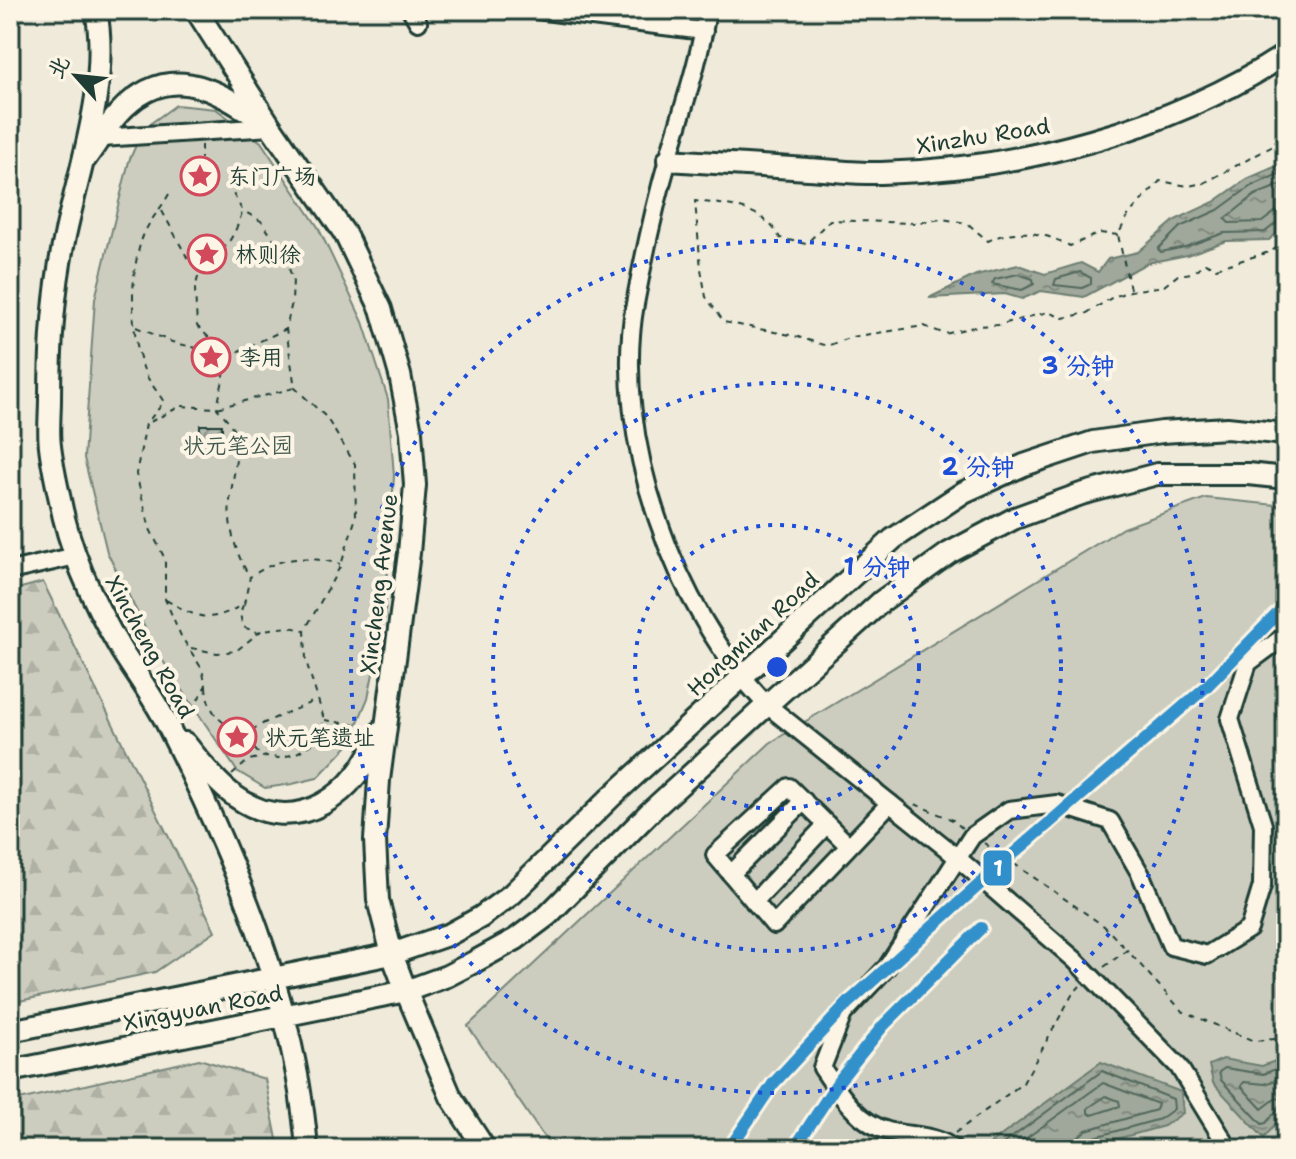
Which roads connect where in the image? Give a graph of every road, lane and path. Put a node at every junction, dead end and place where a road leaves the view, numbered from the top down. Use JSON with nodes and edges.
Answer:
{"nodes":[{"id":1,"x":96,"y":10,"type":"edge"},
{"id":2,"x":196,"y":10,"type":"edge"},
{"id":3,"x":536,"y":10,"type":"edge"},
{"id":4,"x":707,"y":10,"type":"edge"},
{"id":5,"x":704,"y":31,"type":"junction"},
{"id":6,"x":1286,"y":54,"type":"edge"},
{"id":7,"x":271,"y":127,"type":"junction"},
{"id":8,"x":101,"y":138,"type":"junction"},
{"id":9,"x":1286,"y":139,"type":"edge"},
{"id":10,"x":668,"y":160,"type":"junction"},
{"id":11,"x":83,"y":163,"type":"junction"},
{"id":12,"x":232,"y":192,"type":"dead end"},
{"id":13,"x":169,"y":194,"type":"dead end"},
{"id":14,"x":161,"y":210,"type":"junction"},
{"id":15,"x":242,"y":210,"type":"junction"},
{"id":16,"x":1118,"y":235,"type":"junction"},
{"id":17,"x":1286,"y":243,"type":"edge"},
{"id":18,"x":201,"y":265,"type":"junction"},
{"id":19,"x":1130,"y":291,"type":"junction"},
{"id":20,"x":134,"y":327,"type":"junction"},
{"id":21,"x":286,"y":329,"type":"junction"},
{"id":22,"x":228,"y":356,"type":"junction"},
{"id":23,"x":295,"y":388,"type":"junction"},
{"id":24,"x":217,"y":408,"type":"junction"},
{"id":25,"x":146,"y":424,"type":"junction"},
{"id":26,"x":1286,"y":434,"type":"edge"},
{"id":27,"x":1286,"y":478,"type":"edge"},
{"id":28,"x":76,"y":556,"type":"junction"},
{"id":29,"x":341,"y":565,"type":"junction"},
{"id":30,"x":10,"y":571,"type":"edge"},
{"id":31,"x":250,"y":577,"type":"junction"},
{"id":32,"x":165,"y":599,"type":"junction"},
{"id":33,"x":244,"y":604,"type":"junction"},
{"id":34,"x":305,"y":630,"type":"junction"},
{"id":35,"x":258,"y":633,"type":"junction"},
{"id":36,"x":1286,"y":635,"type":"edge"},
{"id":37,"x":189,"y":648,"type":"junction"},
{"id":38,"x":741,"y":678,"type":"junction"},
{"id":39,"x":206,"y":685,"type":"junction"},
{"id":40,"x":390,"y":697,"type":"junction"},
{"id":41,"x":317,"y":699,"type":"junction"},
{"id":42,"x":767,"y":705,"type":"junction"},
{"id":43,"x":164,"y":718,"type":"junction"},
{"id":44,"x":324,"y":719,"type":"junction"},
{"id":45,"x":380,"y":729,"type":"junction"},
{"id":46,"x":237,"y":731,"type":"junction"},
{"id":47,"x":262,"y":757,"type":"junction"},
{"id":48,"x":222,"y":784,"type":"junction"},
{"id":49,"x":804,"y":801,"type":"junction"},
{"id":50,"x":890,"y":803,"type":"junction"},
{"id":51,"x":914,"y":803,"type":"dead end"},
{"id":52,"x":827,"y":824,"type":"junction"},
{"id":53,"x":972,"y":836,"type":"junction"},
{"id":54,"x":849,"y":846,"type":"junction"},
{"id":55,"x":958,"y":859,"type":"junction"},
{"id":56,"x":731,"y":874,"type":"junction"},
{"id":57,"x":754,"y":902,"type":"junction"},
{"id":58,"x":1127,"y":950,"type":"junction"},
{"id":59,"x":392,"y":954,"type":"junction"},
{"id":60,"x":273,"y":977,"type":"junction"},
{"id":61,"x":1091,"y":977,"type":"junction"},
{"id":62,"x":406,"y":991,"type":"junction"},
{"id":63,"x":284,"y":1017,"type":"junction"},
{"id":64,"x":10,"y":1031,"type":"edge"},
{"id":65,"x":1286,"y":1038,"type":"edge"},
{"id":66,"x":10,"y":1071,"type":"edge"},
{"id":67,"x":949,"y":1145,"type":"edge"},
{"id":68,"x":307,"y":1149,"type":"edge"},
{"id":69,"x":485,"y":1149,"type":"edge"},
{"id":70,"x":1229,"y":1149,"type":"edge"}],
"edges":[{"from":1,"to":11,"type":"main road","name":"Xincheng Road"},
{"from":2,"to":7,"type":"main road","name":"Xincheng Avenue"},
{"from":3,"to":5,"type":"street"},
{"from":4,"to":5,"type":"street"},
{"from":5,"to":10,"type":"street"},
{"from":6,"to":10,"type":"main road","name":"Xinzhu Road"},
{"from":7,"to":8,"type":"street"},
{"from":7,"to":8,"type":"main road"},
{"from":7,"to":40,"type":"main road","name":"Xincheng Avenue"},
{"from":8,"to":11,"type":"main road"},
{"from":9,"to":16,"type":"path"},
{"from":10,"to":38,"type":"street"},
{"from":11,"to":28,"type":"main road","name":"Xincheng Road"},
{"from":12,"to":15,"type":"path"},
{"from":13,"to":14,"type":"path"},
{"from":14,"to":18,"type":"path"},
{"from":14,"to":20,"type":"path"},
{"from":15,"to":18,"type":"path"},
{"from":15,"to":21,"type":"path"},
{"from":16,"to":19,"type":"path"},
{"from":16,"to":19,"type":"path"},
{"from":17,"to":19,"type":"path"},
{"from":18,"to":22,"type":"path"},
{"from":20,"to":22,"type":"path"},
{"from":20,"to":25,"type":"path"},
{"from":21,"to":22,"type":"path"},
{"from":21,"to":23,"type":"path"},
{"from":22,"to":24,"type":"path"},
{"from":23,"to":24,"type":"path"},
{"from":23,"to":29,"type":"path"},
{"from":24,"to":25,"type":"path"},
{"from":24,"to":31,"type":"path"},
{"from":25,"to":32,"type":"path"},
{"from":26,"to":38,"type":"main road","name":"Hongmian Road"},
{"from":27,"to":42,"type":"main road"},
{"from":28,"to":30,"type":"street"},
{"from":28,"to":43,"type":"main road","name":"Xincheng Road"},
{"from":29,"to":31,"type":"path"},
{"from":29,"to":34,"type":"path"},
{"from":31,"to":33,"type":"path"},
{"from":32,"to":33,"type":"path"},
{"from":32,"to":37,"type":"path"},
{"from":33,"to":35,"type":"path"},
{"from":34,"to":35,"type":"path"},
{"from":34,"to":41,"type":"path"},
{"from":35,"to":37,"type":"path"},
{"from":36,"to":53,"type":"street"},
{"from":37,"to":39,"type":"path"},
{"from":38,"to":42,"type":"street"},
{"from":38,"to":59,"type":"main road","name":"Hongmian Road"},
{"from":39,"to":43,"type":"path"},
{"from":39,"to":46,"type":"path"},
{"from":40,"to":45,"type":"main road"},
{"from":40,"to":59,"type":"main road","name":"Xincheng Avenue"},
{"from":41,"to":44,"type":"path"},
{"from":41,"to":46,"type":"path"},
{"from":42,"to":50,"type":"street"},
{"from":42,"to":62,"type":"main road"},
{"from":43,"to":48,"type":"main road"},
{"from":43,"to":60,"type":"main road","name":"Xincheng Road"},
{"from":44,"to":45,"type":"path"},
{"from":44,"to":47,"type":"path"},
{"from":45,"to":48,"type":"main road"},
{"from":46,"to":47,"type":"path"},
{"from":47,"to":48,"type":"path"},
{"from":49,"to":52,"type":"street"},
{"from":49,"to":56,"type":"street"},
{"from":49,"to":56,"type":"street"},
{"from":50,"to":54,"type":"street"},
{"from":50,"to":55,"type":"street"},
{"from":51,"to":53,"type":"path"},
{"from":52,"to":54,"type":"street"},
{"from":52,"to":57,"type":"street"},
{"from":53,"to":55,"type":"street"},
{"from":53,"to":58,"type":"path"},
{"from":54,"to":57,"type":"street"},
{"from":55,"to":61,"type":"street"},
{"from":55,"to":67,"type":"street"},
{"from":56,"to":57,"type":"street"},
{"from":58,"to":61,"type":"path"},
{"from":58,"to":65,"type":"path"},
{"from":59,"to":60,"type":"main road","name":"Xingyuan Road"},
{"from":59,"to":62,"type":"main road","name":"Xincheng Avenue"},
{"from":60,"to":63,"type":"main road","name":"Xincheng Road"},
{"from":60,"to":64,"type":"main road","name":"Xingyuan Road"},
{"from":61,"to":67,"type":"path"},
{"from":61,"to":70,"type":"street"},
{"from":62,"to":63,"type":"main road","name":"Xingyuan Road"},
{"from":62,"to":69,"type":"main road","name":"Xincheng Avenue"},
{"from":63,"to":66,"type":"main road","name":"Xingyuan Road"},
{"from":63,"to":68,"type":"main road","name":"Xincheng Road"}]}
